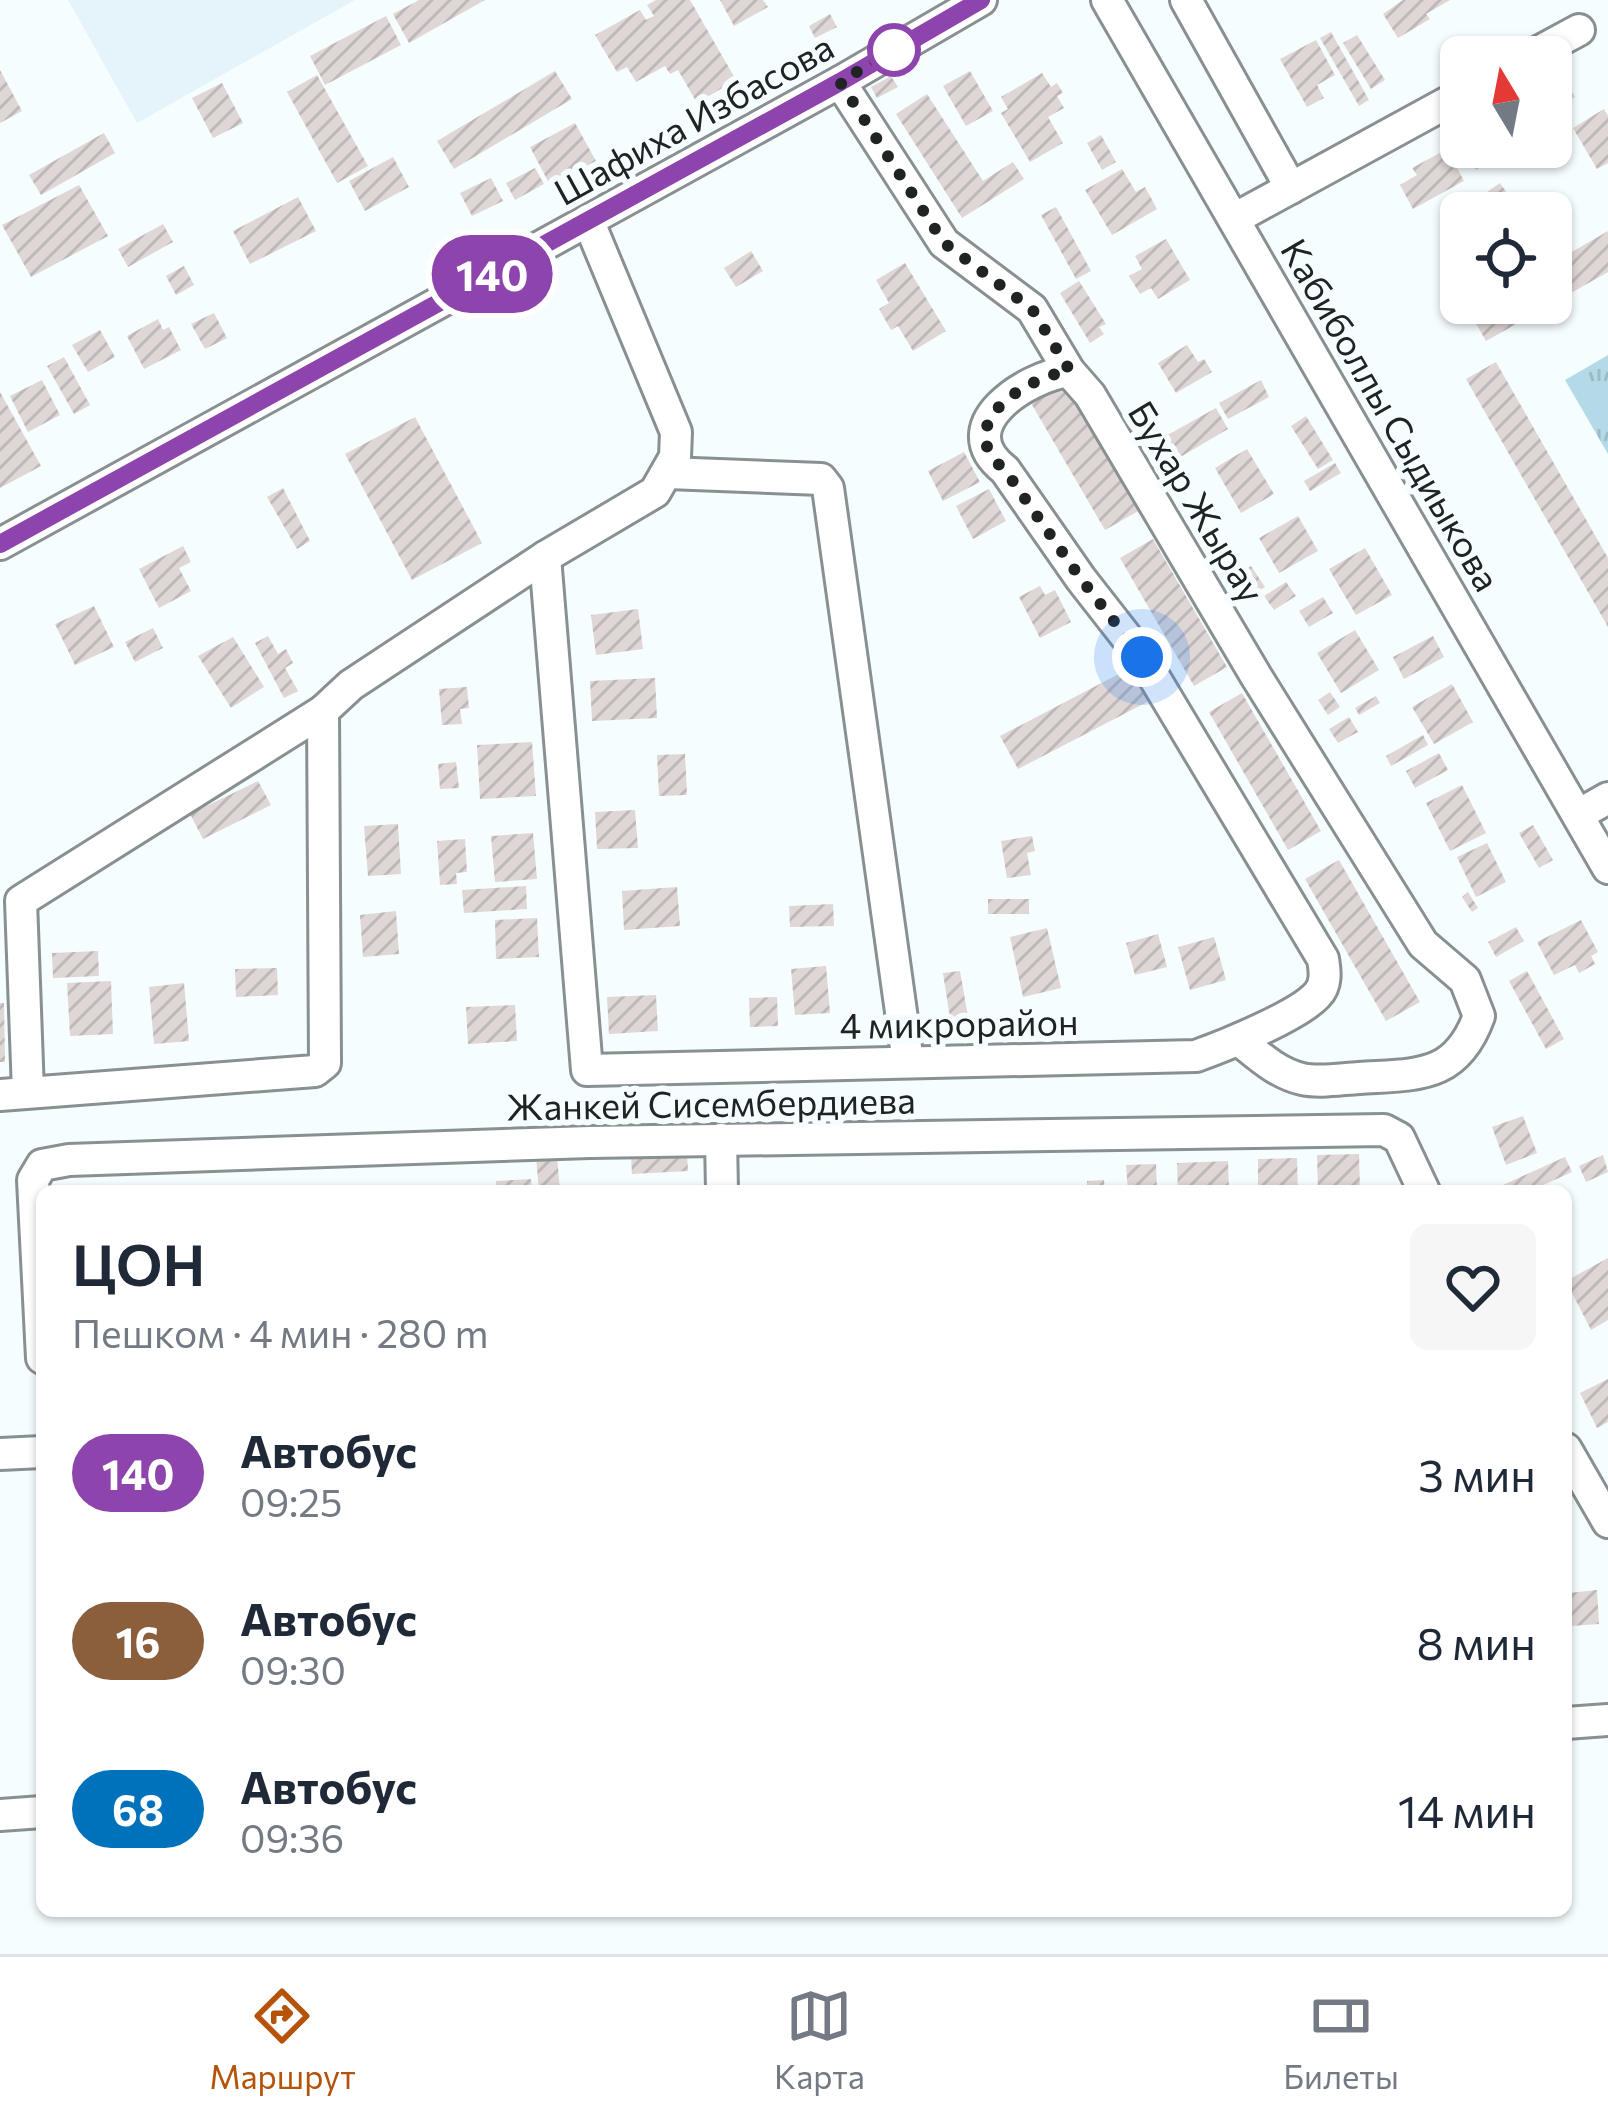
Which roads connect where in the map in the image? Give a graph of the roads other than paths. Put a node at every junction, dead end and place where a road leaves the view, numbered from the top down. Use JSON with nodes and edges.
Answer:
{"nodes":[{"id":1,"x":981,"y":0,"type":"edge"},
{"id":2,"x":1107,"y":0,"type":"edge"},
{"id":3,"x":1186,"y":0,"type":"edge"},
{"id":4,"x":1579,"y":30,"type":"dead end"},
{"id":5,"x":1568,"y":36,"type":"edge"},
{"id":6,"x":840,"y":82,"type":"junction"},
{"id":7,"x":1440,"y":106,"type":"edge"},
{"id":8,"x":1291,"y":188,"type":"junction"},
{"id":9,"x":1234,"y":219,"type":"junction"},
{"id":10,"x":588,"y":220,"type":"junction"},
{"id":11,"x":1070,"y":371,"type":"junction"},
{"id":12,"x":668,"y":473,"type":"junction"},
{"id":13,"x":2,"y":537,"type":"edge"},
{"id":14,"x":545,"y":557,"type":"junction"},
{"id":15,"x":323,"y":711,"type":"junction"},
{"id":16,"x":1608,"y":798,"type":"edge"},
{"id":17,"x":1578,"y":815,"type":"junction"},
{"id":18,"x":1608,"y":868,"type":"edge"},
{"id":19,"x":1239,"y":1040,"type":"junction"},
{"id":20,"x":908,"y":1062,"type":"junction"},
{"id":21,"x":14,"y":1093,"type":"edge"},
{"id":22,"x":721,"y":1139,"type":"junction"},
{"id":23,"x":722,"y":1185,"type":"edge"},
{"id":24,"x":1421,"y":1185,"type":"edge"},
{"id":25,"x":36,"y":1239,"type":"edge"},
{"id":26,"x":36,"y":1452,"type":"edge"},
{"id":27,"x":0,"y":1454,"type":"edge"},
{"id":28,"x":1572,"y":1459,"type":"edge"},
{"id":29,"x":1608,"y":1522,"type":"edge"},
{"id":30,"x":1608,"y":1720,"type":"edge"},
{"id":31,"x":1572,"y":1723,"type":"edge"},
{"id":32,"x":36,"y":1813,"type":"edge"},
{"id":33,"x":0,"y":1815,"type":"edge"}],
"edges":[{"from":1,"to":6,"type":"street","name":"Шафиха Избасова"},
{"from":2,"to":9,"type":"street","name":"Кабиболлы Сыдиыкова"},
{"from":3,"to":8,"type":"street"},
{"from":4,"to":5,"type":"street"},
{"from":6,"to":10,"type":"street","name":"Шафиха Избасова"},
{"from":6,"to":11,"type":"street","name":"Бухар Жырау"},
{"from":7,"to":8,"type":"street"},
{"from":8,"to":9,"type":"street"},
{"from":9,"to":17,"type":"street","name":"Кабиболлы Сыдиыкова"},
{"from":10,"to":12,"type":"street"},
{"from":10,"to":13,"type":"street","name":"Шафиха Избасова"},
{"from":11,"to":19,"type":"street","name":"4 микрорайон"},
{"from":11,"to":19,"type":"street","name":"Бухар Жырау"},
{"from":12,"to":14,"type":"street"},
{"from":12,"to":20,"type":"street"},
{"from":14,"to":15,"type":"street"},
{"from":14,"to":20,"type":"street","name":"4 микрорайон"},
{"from":15,"to":21,"type":"street"},
{"from":15,"to":21,"type":"street"},
{"from":16,"to":17,"type":"street"},
{"from":17,"to":18,"type":"street","name":"Кабиболлы Сыдиыкова"},
{"from":19,"to":20,"type":"street","name":"4 микрорайон"},
{"from":22,"to":23,"type":"street"},
{"from":22,"to":24,"type":"street","name":"Жанкей Сисембердиева"},
{"from":22,"to":25,"type":"street","name":"Жанкей Сисембердиева"},
{"from":26,"to":27,"type":"street"},
{"from":28,"to":29,"type":"street"},
{"from":30,"to":31,"type":"street"},
{"from":32,"to":33,"type":"street"}]}
